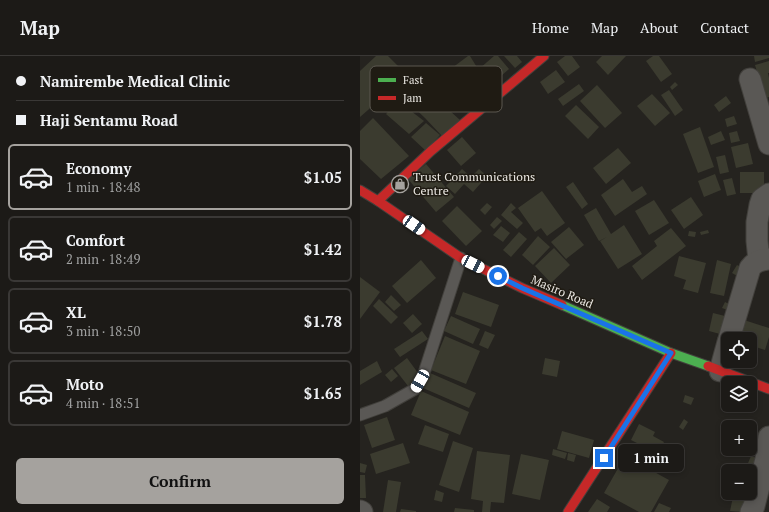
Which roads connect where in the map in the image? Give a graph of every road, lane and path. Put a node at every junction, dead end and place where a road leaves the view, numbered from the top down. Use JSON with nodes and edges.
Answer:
{"nodes":[{"id":1,"x":544,"y":56,"type":"edge"},
{"id":2,"x":750,"y":79,"type":"dead end"},
{"id":3,"x":502,"y":91,"type":"edge"},
{"id":4,"x":477,"y":112,"type":"edge"},
{"id":5,"x":769,"y":144,"type":"edge"},
{"id":6,"x":360,"y":190,"type":"edge"},
{"id":7,"x":769,"y":194,"type":"edge"},
{"id":8,"x":378,"y":201,"type":"junction"},
{"id":9,"x":461,"y":258,"type":"junction"},
{"id":10,"x":764,"y":259,"type":"edge"},
{"id":11,"x":731,"y":332,"type":"edge"},
{"id":12,"x":671,"y":353,"type":"junction"},
{"id":13,"x":721,"y":367,"type":"edge"},
{"id":14,"x":720,"y":371,"type":"junction"},
{"id":15,"x":769,"y":389,"type":"edge"},
{"id":16,"x":360,"y":415,"type":"edge"},
{"id":17,"x":769,"y":438,"type":"edge"},
{"id":18,"x":568,"y":512,"type":"edge"},
{"id":19,"x":751,"y":512,"type":"edge"}],
"edges":[{"from":1,"to":3,"type":"main road"},
{"from":2,"to":5,"type":"street"},
{"from":4,"to":8,"type":"main road"},
{"from":6,"to":8,"type":"main road","name":"Masiro Road"},
{"from":7,"to":10,"type":"street"},
{"from":8,"to":9,"type":"main road","name":"Masiro Road"},
{"from":9,"to":12,"type":"main road","name":"Masiro Road"},
{"from":9,"to":16,"type":"lane"},
{"from":10,"to":11,"type":"street"},
{"from":12,"to":14,"type":"main road","name":"Masiro Road"},
{"from":12,"to":18,"type":"main road"},
{"from":13,"to":14,"type":"street"},
{"from":14,"to":15,"type":"main road","name":"Masiro Road"},
{"from":17,"to":19,"type":"street"}]}
